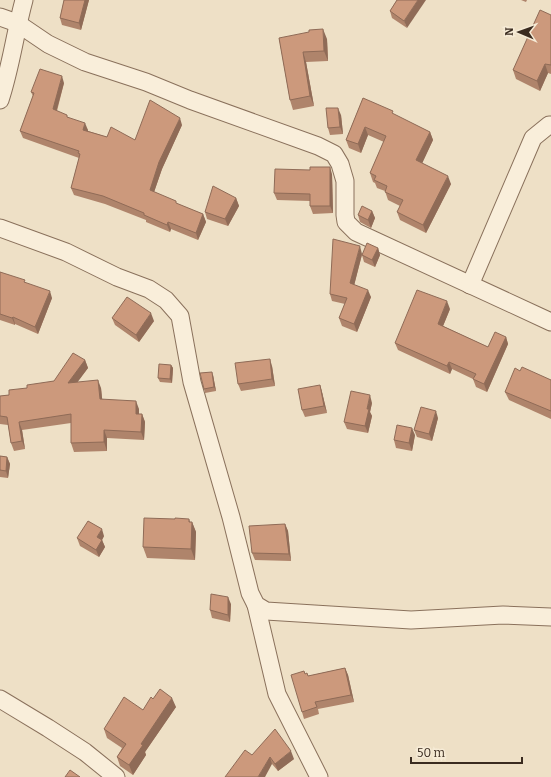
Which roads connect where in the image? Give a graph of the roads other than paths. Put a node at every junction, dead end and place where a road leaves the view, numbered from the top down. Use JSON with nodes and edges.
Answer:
{"nodes":[{"id":1,"x":24,"y":0,"type":"edge"},
{"id":2,"x":0,"y":17,"type":"edge"},
{"id":3,"x":17,"y":23,"type":"junction"},
{"id":4,"x":0,"y":100,"type":"edge"},
{"id":5,"x":551,"y":125,"type":"edge"},
{"id":6,"x":0,"y":228,"type":"edge"},
{"id":7,"x":470,"y":285,"type":"junction"},
{"id":8,"x":551,"y":322,"type":"edge"},
{"id":9,"x":256,"y":605,"type":"junction"},
{"id":10,"x":551,"y":617,"type":"edge"},
{"id":11,"x":0,"y":699,"type":"edge"},
{"id":12,"x":116,"y":777,"type":"edge"},
{"id":13,"x":319,"y":777,"type":"edge"}],
"edges":[{"from":1,"to":3,"type":"street"},
{"from":2,"to":3,"type":"street"},
{"from":3,"to":4,"type":"street"},
{"from":3,"to":7,"type":"street"},
{"from":5,"to":7,"type":"street"},
{"from":6,"to":9,"type":"street"},
{"from":7,"to":8,"type":"street"},
{"from":9,"to":10,"type":"street"},
{"from":9,"to":13,"type":"street"},
{"from":11,"to":12,"type":"street"}]}
